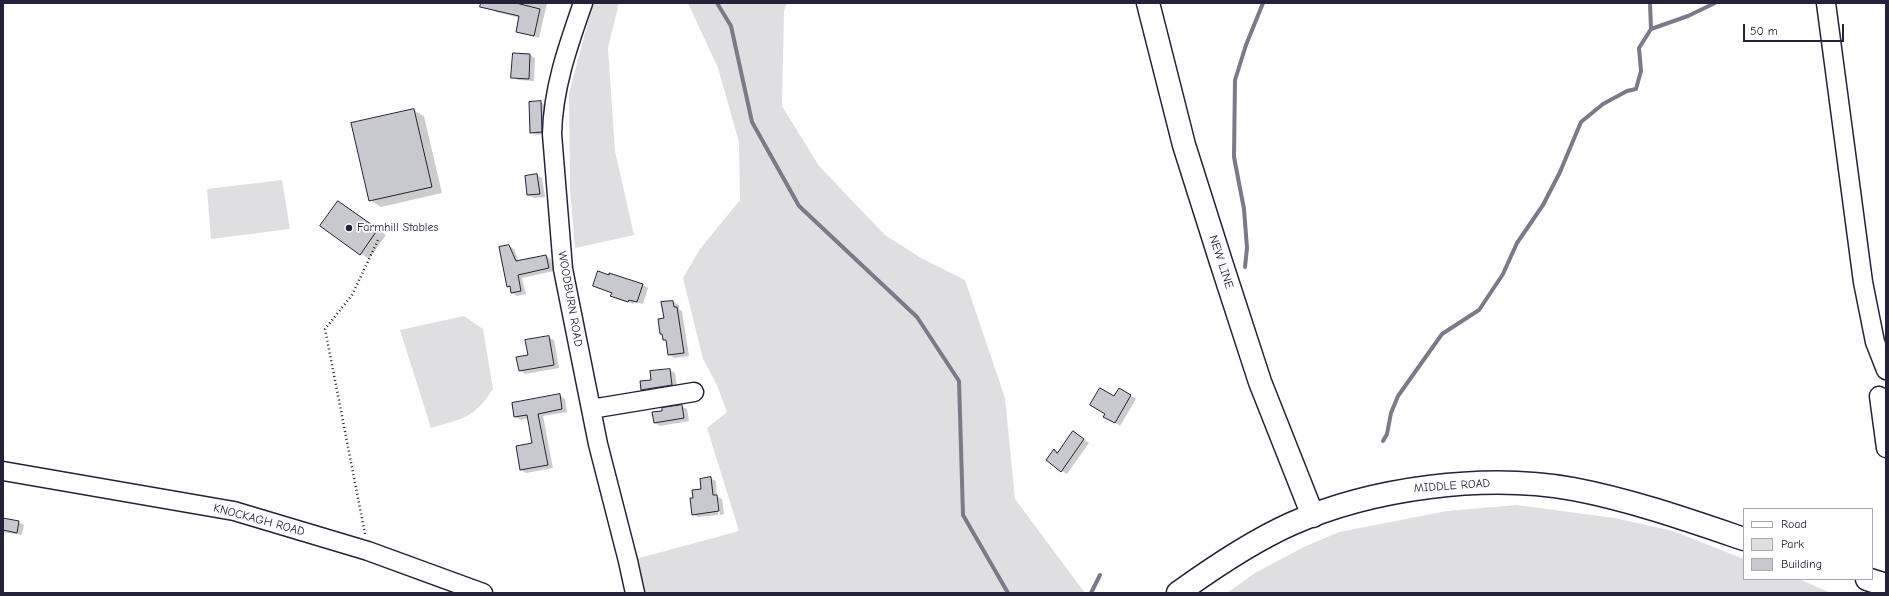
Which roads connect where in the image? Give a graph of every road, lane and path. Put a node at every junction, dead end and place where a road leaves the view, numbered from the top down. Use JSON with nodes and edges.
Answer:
{"nodes":[{"id":1,"x":583,"y":3,"type":"edge"},
{"id":2,"x":1148,"y":3,"type":"edge"},
{"id":3,"x":1826,"y":3,"type":"edge"},
{"id":4,"x":379,"y":238,"type":"dead end"},
{"id":5,"x":1886,"y":370,"type":"edge"},
{"id":6,"x":694,"y":392,"type":"dead end"},
{"id":7,"x":1882,"y":406,"type":"edge"},
{"id":8,"x":591,"y":409,"type":"junction"},
{"id":9,"x":1886,"y":448,"type":"edge"},
{"id":10,"x":3,"y":471,"type":"edge"},
{"id":11,"x":1313,"y":516,"type":"junction"},
{"id":12,"x":1743,"y":538,"type":"edge"},
{"id":13,"x":368,"y":551,"type":"junction"},
{"id":14,"x":1870,"y":580,"type":"edge"},
{"id":15,"x":1886,"y":585,"type":"edge"},
{"id":16,"x":483,"y":593,"type":"edge"},
{"id":17,"x":634,"y":593,"type":"edge"},
{"id":18,"x":1178,"y":593,"type":"edge"}],
"edges":[{"from":1,"to":8,"type":"street","name":"WOODBURN ROAD"},
{"from":2,"to":11,"type":"main road","name":"NEW LINE"},
{"from":3,"to":5,"type":"street"},
{"from":4,"to":13,"type":"path"},
{"from":6,"to":8,"type":"street"},
{"from":7,"to":9,"type":"street"},
{"from":8,"to":17,"type":"street","name":"WOODBURN ROAD"},
{"from":10,"to":13,"type":"street","name":"KNOCKAGH ROAD"},
{"from":11,"to":12,"type":"main road","name":"MIDDLE ROAD"},
{"from":11,"to":18,"type":"main road","name":"MIDDLE ROAD"},
{"from":13,"to":16,"type":"street","name":"KNOCKAGH ROAD"},
{"from":14,"to":15,"type":"main road"}]}
